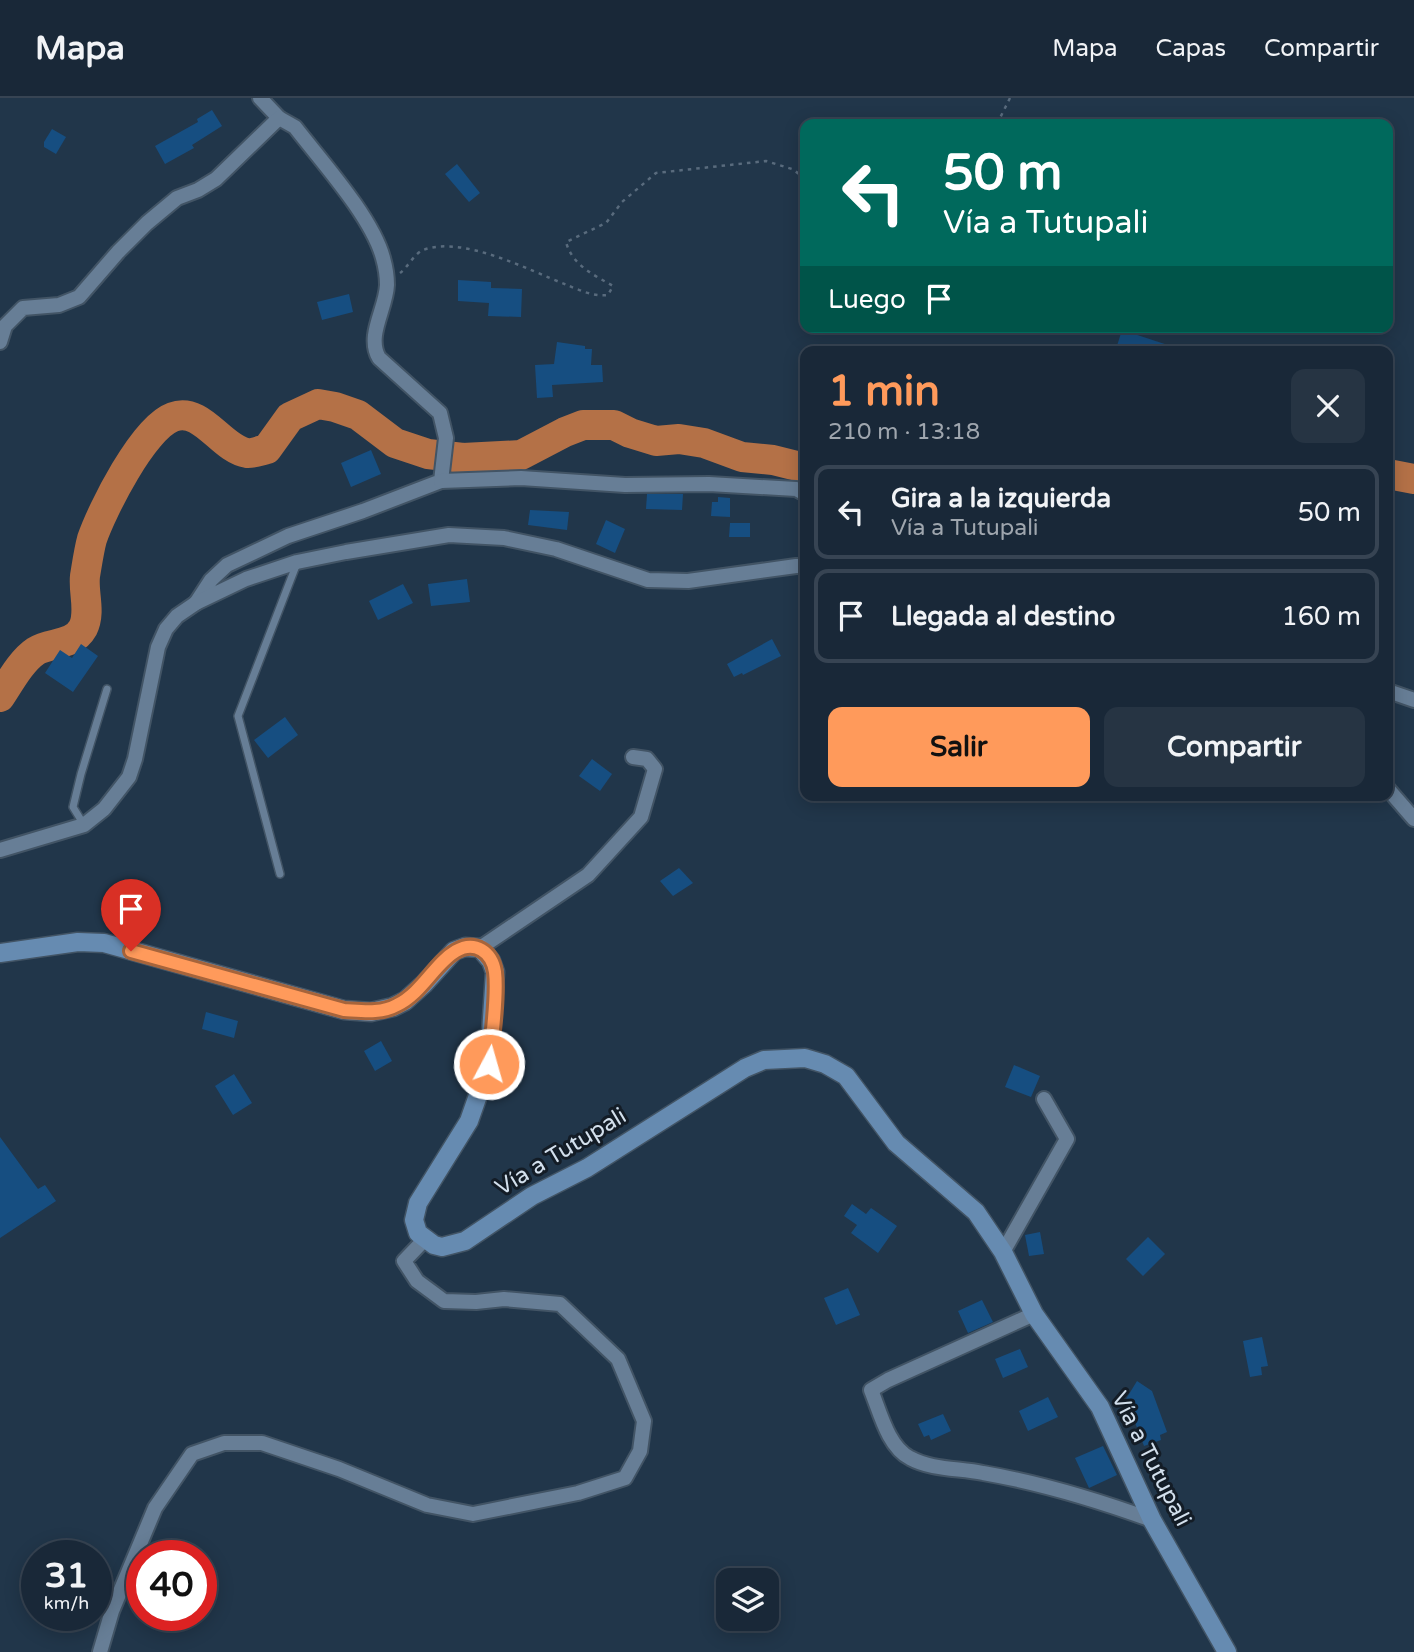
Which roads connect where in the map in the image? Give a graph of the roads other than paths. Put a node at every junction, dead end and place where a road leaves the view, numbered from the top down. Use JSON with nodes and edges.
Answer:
{"nodes":[{"id":1,"x":260,"y":98,"type":"edge"},
{"id":2,"x":279,"y":118,"type":"junction"},
{"id":3,"x":0,"y":342,"type":"edge"},
{"id":4,"x":441,"y":474,"type":"junction"},
{"id":5,"x":800,"y":491,"type":"edge"},
{"id":6,"x":297,"y":562,"type":"junction"},
{"id":7,"x":800,"y":566,"type":"edge"},
{"id":8,"x":196,"y":603,"type":"junction"},
{"id":9,"x":107,"y":689,"type":"dead end"},
{"id":10,"x":1393,"y":693,"type":"edge"},
{"id":11,"x":1414,"y":700,"type":"edge"},
{"id":12,"x":633,"y":757,"type":"dead end"},
{"id":13,"x":1393,"y":795,"type":"edge"},
{"id":14,"x":1414,"y":818,"type":"edge"},
{"id":15,"x":83,"y":825,"type":"junction"},
{"id":16,"x":0,"y":850,"type":"edge"},
{"id":17,"x":280,"y":874,"type":"dead end"},
{"id":18,"x":481,"y":948,"type":"junction"},
{"id":19,"x":0,"y":953,"type":"edge"},
{"id":20,"x":1044,"y":1099,"type":"dead end"},
{"id":21,"x":425,"y":1239,"type":"junction"},
{"id":22,"x":1003,"y":1252,"type":"junction"},
{"id":23,"x":1034,"y":1314,"type":"junction"},
{"id":24,"x":1152,"y":1520,"type":"junction"},
{"id":25,"x":100,"y":1652,"type":"edge"},
{"id":26,"x":1227,"y":1652,"type":"edge"}],
"edges":[{"from":1,"to":2,"type":"street"},
{"from":2,"to":3,"type":"street"},
{"from":2,"to":4,"type":"street"},
{"from":4,"to":5,"type":"street"},
{"from":4,"to":8,"type":"street"},
{"from":6,"to":7,"type":"street"},
{"from":6,"to":8,"type":"street"},
{"from":6,"to":17,"type":"lane"},
{"from":8,"to":15,"type":"street"},
{"from":9,"to":15,"type":"lane"},
{"from":10,"to":11,"type":"street"},
{"from":12,"to":18,"type":"street"},
{"from":13,"to":14,"type":"street"},
{"from":15,"to":16,"type":"street"},
{"from":18,"to":19,"type":"street"},
{"from":18,"to":21,"type":"street"},
{"from":20,"to":22,"type":"street"},
{"from":21,"to":22,"type":"street","name":"Vía a Tutupali"},
{"from":21,"to":25,"type":"street"},
{"from":22,"to":23,"type":"street","name":"Vía a Tutupali"},
{"from":23,"to":24,"type":"street","name":"Vía a Tutupali"},
{"from":23,"to":24,"type":"street"},
{"from":24,"to":26,"type":"street","name":"Vía a Tutupali"}]}
